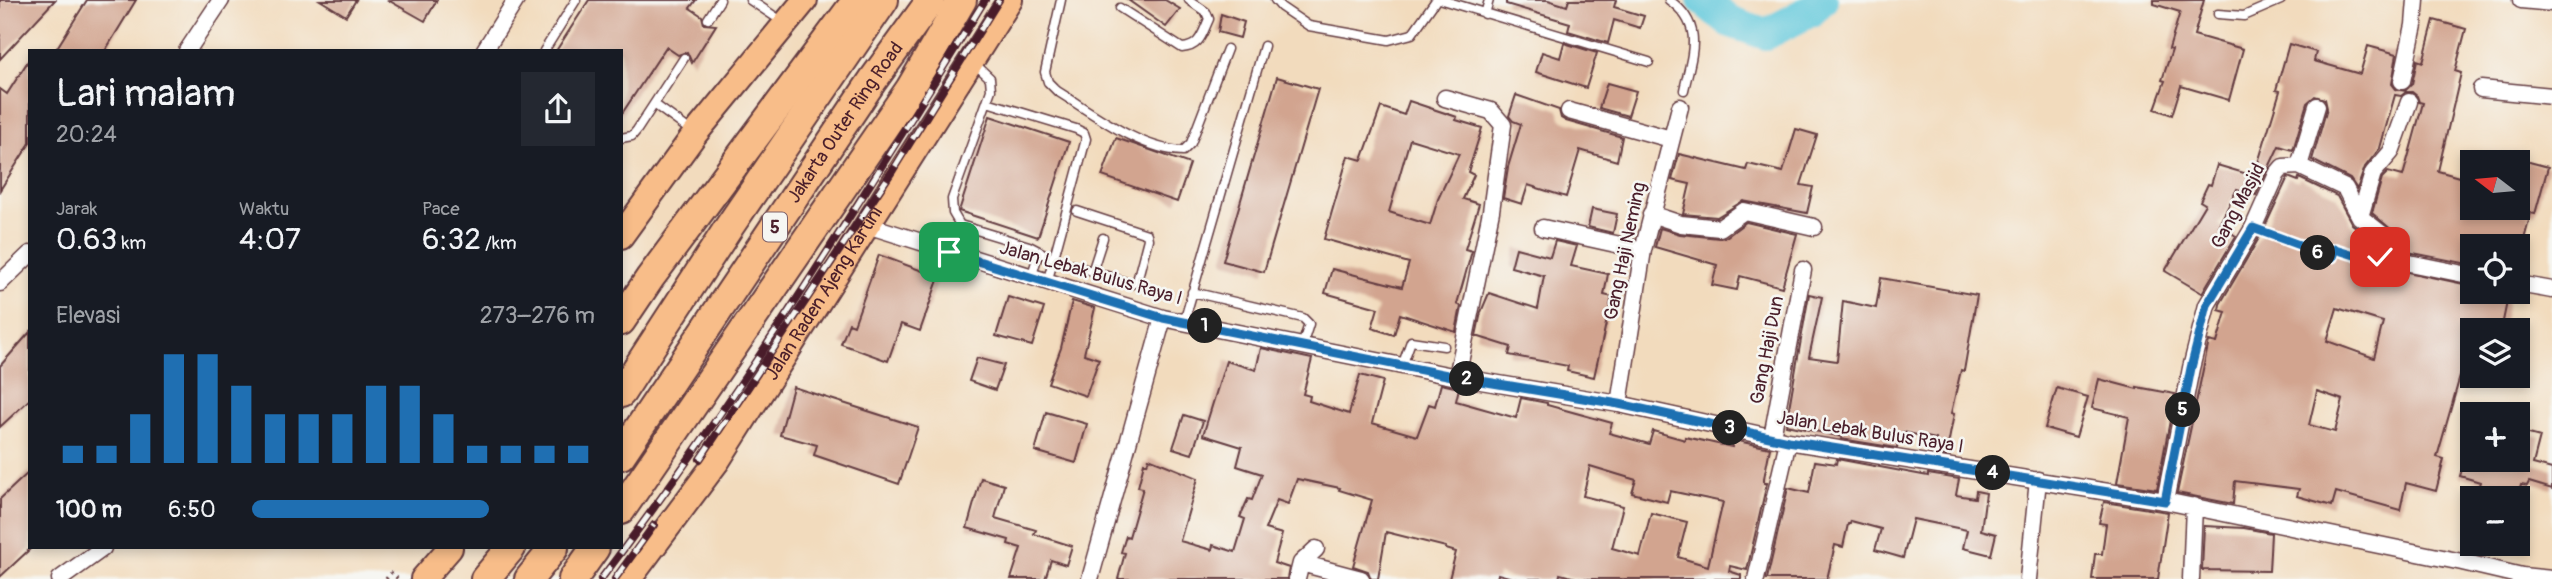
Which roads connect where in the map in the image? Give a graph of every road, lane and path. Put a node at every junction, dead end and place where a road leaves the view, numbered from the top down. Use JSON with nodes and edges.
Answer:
{"nodes":[{"id":1,"x":221,"y":0,"type":"edge"},
{"id":2,"x":516,"y":0,"type":"edge"},
{"id":3,"x":576,"y":0,"type":"edge"},
{"id":4,"x":720,"y":0,"type":"edge"},
{"id":5,"x":750,"y":0,"type":"edge"},
{"id":6,"x":805,"y":0,"type":"edge"},
{"id":7,"x":857,"y":0,"type":"edge"},
{"id":8,"x":884,"y":0,"type":"edge"},
{"id":9,"x":931,"y":0,"type":"edge"},
{"id":10,"x":962,"y":0,"type":"edge"},
{"id":11,"x":1010,"y":0,"type":"edge"},
{"id":12,"x":1061,"y":0,"type":"edge"},
{"id":13,"x":1189,"y":0,"type":"edge"},
{"id":14,"x":1275,"y":0,"type":"edge"},
{"id":15,"x":1436,"y":0,"type":"edge"},
{"id":16,"x":1442,"y":0,"type":"edge"},
{"id":17,"x":1489,"y":0,"type":"edge"},
{"id":18,"x":1669,"y":0,"type":"edge"},
{"id":19,"x":2281,"y":0,"type":"edge"},
{"id":20,"x":2416,"y":0,"type":"edge"},
{"id":21,"x":2521,"y":0,"type":"edge"},
{"id":22,"x":2552,"y":3,"type":"edge"},
{"id":23,"x":1120,"y":8,"type":"dead end"},
{"id":24,"x":1485,"y":14,"type":"junction"},
{"id":25,"x":2218,"y":14,"type":"dead end"},
{"id":26,"x":708,"y":19,"type":"dead end"},
{"id":27,"x":785,"y":24,"type":"junction"},
{"id":28,"x":1264,"y":46,"type":"dead end"},
{"id":29,"x":188,"y":49,"type":"edge"},
{"id":30,"x":485,"y":49,"type":"edge"},
{"id":31,"x":545,"y":49,"type":"edge"},
{"id":32,"x":1227,"y":49,"type":"dead end"},
{"id":33,"x":684,"y":58,"type":"dead end"},
{"id":34,"x":972,"y":61,"type":"junction"},
{"id":35,"x":1649,"y":62,"type":"dead end"},
{"id":36,"x":2402,"y":81,"type":"dead end"},
{"id":37,"x":2481,"y":89,"type":"dead end"},
{"id":38,"x":1684,"y":90,"type":"dead end"},
{"id":39,"x":2552,"y":96,"type":"edge"},
{"id":40,"x":1445,"y":98,"type":"dead end"},
{"id":41,"x":987,"y":102,"type":"junction"},
{"id":42,"x":2409,"y":102,"type":"dead end"},
{"id":43,"x":654,"y":104,"type":"junction"},
{"id":44,"x":2317,"y":106,"type":"dead end"},
{"id":45,"x":1680,"y":107,"type":"dead end"},
{"id":46,"x":1569,"y":111,"type":"dead end"},
{"id":47,"x":695,"y":134,"type":"junction"},
{"id":48,"x":623,"y":138,"type":"edge"},
{"id":49,"x":1671,"y":139,"type":"junction"},
{"id":50,"x":2299,"y":166,"type":"junction"},
{"id":51,"x":1077,"y":211,"type":"dead end"},
{"id":52,"x":1651,"y":214,"type":"junction"},
{"id":53,"x":2360,"y":217,"type":"junction"},
{"id":54,"x":867,"y":225,"type":"junction"},
{"id":55,"x":1814,"y":227,"type":"dead end"},
{"id":56,"x":1543,"y":228,"type":"dead end"},
{"id":57,"x":2253,"y":228,"type":"junction"},
{"id":58,"x":623,"y":233,"type":"edge"},
{"id":59,"x":1103,"y":238,"type":"dead end"},
{"id":60,"x":1643,"y":250,"type":"junction"},
{"id":61,"x":1039,"y":252,"type":"junction"},
{"id":62,"x":28,"y":256,"type":"edge"},
{"id":63,"x":2380,"y":257,"type":"junction"},
{"id":64,"x":1054,"y":259,"type":"junction"},
{"id":65,"x":1803,"y":270,"type":"dead end"},
{"id":66,"x":1092,"y":272,"type":"junction"},
{"id":67,"x":2460,"y":272,"type":"edge"},
{"id":68,"x":1031,"y":278,"type":"junction"},
{"id":69,"x":0,"y":283,"type":"edge"},
{"id":70,"x":1047,"y":283,"type":"junction"},
{"id":71,"x":2530,"y":286,"type":"edge"},
{"id":72,"x":2552,"y":290,"type":"edge"},
{"id":73,"x":1192,"y":292,"type":"junction"},
{"id":74,"x":623,"y":318,"type":"edge"},
{"id":75,"x":1163,"y":318,"type":"junction"},
{"id":76,"x":1184,"y":322,"type":"junction"},
{"id":77,"x":1302,"y":346,"type":"junction"},
{"id":78,"x":1444,"y":346,"type":"dead end"},
{"id":79,"x":1402,"y":366,"type":"junction"},
{"id":80,"x":1457,"y":377,"type":"junction"},
{"id":81,"x":623,"y":390,"type":"edge"},
{"id":82,"x":1619,"y":404,"type":"junction"},
{"id":83,"x":1772,"y":438,"type":"junction"},
{"id":84,"x":1788,"y":441,"type":"junction"},
{"id":85,"x":623,"y":452,"type":"edge"},
{"id":86,"x":2038,"y":480,"type":"junction"},
{"id":87,"x":2165,"y":501,"type":"junction"},
{"id":88,"x":2194,"y":506,"type":"junction"},
{"id":89,"x":623,"y":507,"type":"edge"},
{"id":90,"x":102,"y":549,"type":"edge"},
{"id":91,"x":449,"y":549,"type":"edge"},
{"id":92,"x":509,"y":549,"type":"edge"},
{"id":93,"x":553,"y":549,"type":"edge"},
{"id":94,"x":594,"y":549,"type":"edge"},
{"id":95,"x":1316,"y":549,"type":"dead end"},
{"id":96,"x":2462,"y":562,"type":"junction"},
{"id":97,"x":1299,"y":571,"type":"edge"},
{"id":98,"x":60,"y":579,"type":"edge"},
{"id":99,"x":386,"y":579,"type":"edge"},
{"id":100,"x":398,"y":579,"type":"edge"},
{"id":101,"x":423,"y":579,"type":"edge"},
{"id":102,"x":485,"y":579,"type":"edge"},
{"id":103,"x":529,"y":579,"type":"edge"},
{"id":104,"x":573,"y":579,"type":"edge"},
{"id":105,"x":629,"y":579,"type":"edge"},
{"id":106,"x":1090,"y":579,"type":"edge"},
{"id":107,"x":1361,"y":579,"type":"edge"},
{"id":108,"x":1756,"y":579,"type":"edge"},
{"id":109,"x":2028,"y":579,"type":"edge"},
{"id":110,"x":2191,"y":579,"type":"edge"},
{"id":111,"x":2462,"y":579,"type":"edge"},
{"id":112,"x":2552,"y":579,"type":"edge"}],
"edges":[{"from":1,"to":29,"type":"street"},
{"from":2,"to":30,"type":"street"},
{"from":3,"to":31,"type":"lane"},
{"from":4,"to":26,"type":"lane"},
{"from":5,"to":27,"type":"lane"},
{"from":6,"to":27,"type":"highway"},
{"from":7,"to":74,"type":"highway"},
{"from":8,"to":81,"type":"highway","name":"Jakarta Outer Ring Road","number":"5"},
{"from":9,"to":85,"type":"highway","name":"Jakarta Outer Ring Road","number":"5"},
{"from":10,"to":89,"type":"highway"},
{"from":11,"to":34,"type":"highway","name":"Jalan Raden Ajeng Kartini"},
{"from":12,"to":32,"type":"lane"},
{"from":13,"to":23,"type":"lane"},
{"from":14,"to":15,"type":"lane"},
{"from":16,"to":24,"type":"lane"},
{"from":17,"to":24,"type":"lane"},
{"from":18,"to":38,"type":"lane"},
{"from":19,"to":25,"type":"lane"},
{"from":20,"to":36,"type":"street"},
{"from":21,"to":22,"type":"street"},
{"from":24,"to":35,"type":"lane"},
{"from":27,"to":47,"type":"highway"},
{"from":28,"to":73,"type":"lane"},
{"from":33,"to":43,"type":"lane"},
{"from":34,"to":41,"type":"lane"},
{"from":34,"to":54,"type":"highway","name":"Jalan Raden Ajeng Kartini"},
{"from":37,"to":39,"type":"street"},
{"from":40,"to":80,"type":"street"},
{"from":41,"to":61,"type":"lane"},
{"from":41,"to":64,"type":"lane"},
{"from":42,"to":53,"type":"street"},
{"from":43,"to":47,"type":"lane"},
{"from":43,"to":48,"type":"lane"},
{"from":44,"to":50,"type":"street"},
{"from":45,"to":49,"type":"street","name":"Gang Haji Neming"},
{"from":46,"to":49,"type":"street"},
{"from":47,"to":58,"type":"highway"},
{"from":49,"to":52,"type":"street","name":"Gang Haji Neming"},
{"from":50,"to":53,"type":"street"},
{"from":50,"to":57,"type":"street","name":"Gang Masjid"},
{"from":51,"to":66,"type":"lane"},
{"from":52,"to":55,"type":"street"},
{"from":52,"to":60,"type":"street","name":"Gang Haji Neming"},
{"from":53,"to":63,"type":"street"},
{"from":54,"to":68,"type":"street","name":"Jalan Lebak Bulus Raya I"},
{"from":54,"to":105,"type":"highway","name":"Jalan Raden Ajeng Kartini"},
{"from":56,"to":60,"type":"street"},
{"from":57,"to":63,"type":"path"},
{"from":57,"to":87,"type":"street","name":"Gang Masjid"},
{"from":59,"to":66,"type":"lane"},
{"from":60,"to":82,"type":"street","name":"Gang Haji Neming"},
{"from":61,"to":64,"type":"lane"},
{"from":61,"to":68,"type":"lane"},
{"from":62,"to":69,"type":"street"},
{"from":63,"to":67,"type":"street"},
{"from":64,"to":66,"type":"lane"},
{"from":64,"to":70,"type":"lane"},
{"from":65,"to":83,"type":"street","name":"Gang Haji Dun"},
{"from":68,"to":70,"type":"street","name":"Jalan Lebak Bulus Raya I"},
{"from":70,"to":75,"type":"street","name":"Jalan Lebak Bulus Raya I"},
{"from":71,"to":72,"type":"street"},
{"from":73,"to":76,"type":"lane"},
{"from":73,"to":77,"type":"lane"},
{"from":75,"to":76,"type":"street","name":"Jalan Lebak Bulus Raya I"},
{"from":75,"to":106,"type":"street"},
{"from":76,"to":77,"type":"street","name":"Jalan Lebak Bulus Raya I"},
{"from":77,"to":79,"type":"street","name":"Jalan Lebak Bulus Raya I"},
{"from":78,"to":79,"type":"lane"},
{"from":79,"to":80,"type":"street","name":"Jalan Lebak Bulus Raya I"},
{"from":80,"to":82,"type":"street","name":"Jalan Lebak Bulus Raya I"},
{"from":82,"to":83,"type":"street","name":"Jalan Lebak Bulus Raya I"},
{"from":83,"to":84,"type":"street","name":"Jalan Lebak Bulus Raya I"},
{"from":84,"to":86,"type":"street","name":"Jalan Lebak Bulus Raya I"},
{"from":84,"to":108,"type":"street"},
{"from":86,"to":87,"type":"street","name":"Jalan Lebak Bulus Raya I"},
{"from":86,"to":109,"type":"street"},
{"from":87,"to":88,"type":"street","name":"Jalan Lebak Bulus Raya I"},
{"from":88,"to":96,"type":"street","name":"Jalan Lebak Bulus Raya I"},
{"from":88,"to":110,"type":"street"},
{"from":90,"to":98,"type":"street"},
{"from":91,"to":101,"type":"highway"},
{"from":92,"to":102,"type":"highway"},
{"from":93,"to":103,"type":"highway"},
{"from":94,"to":104,"type":"highway"},
{"from":95,"to":97,"type":"street"},
{"from":96,"to":111,"type":"street"},
{"from":96,"to":112,"type":"street","name":"Jalan Lebak Bulus Raya I"},
{"from":97,"to":107,"type":"street"},
{"from":99,"to":100,"type":"path"}]}
